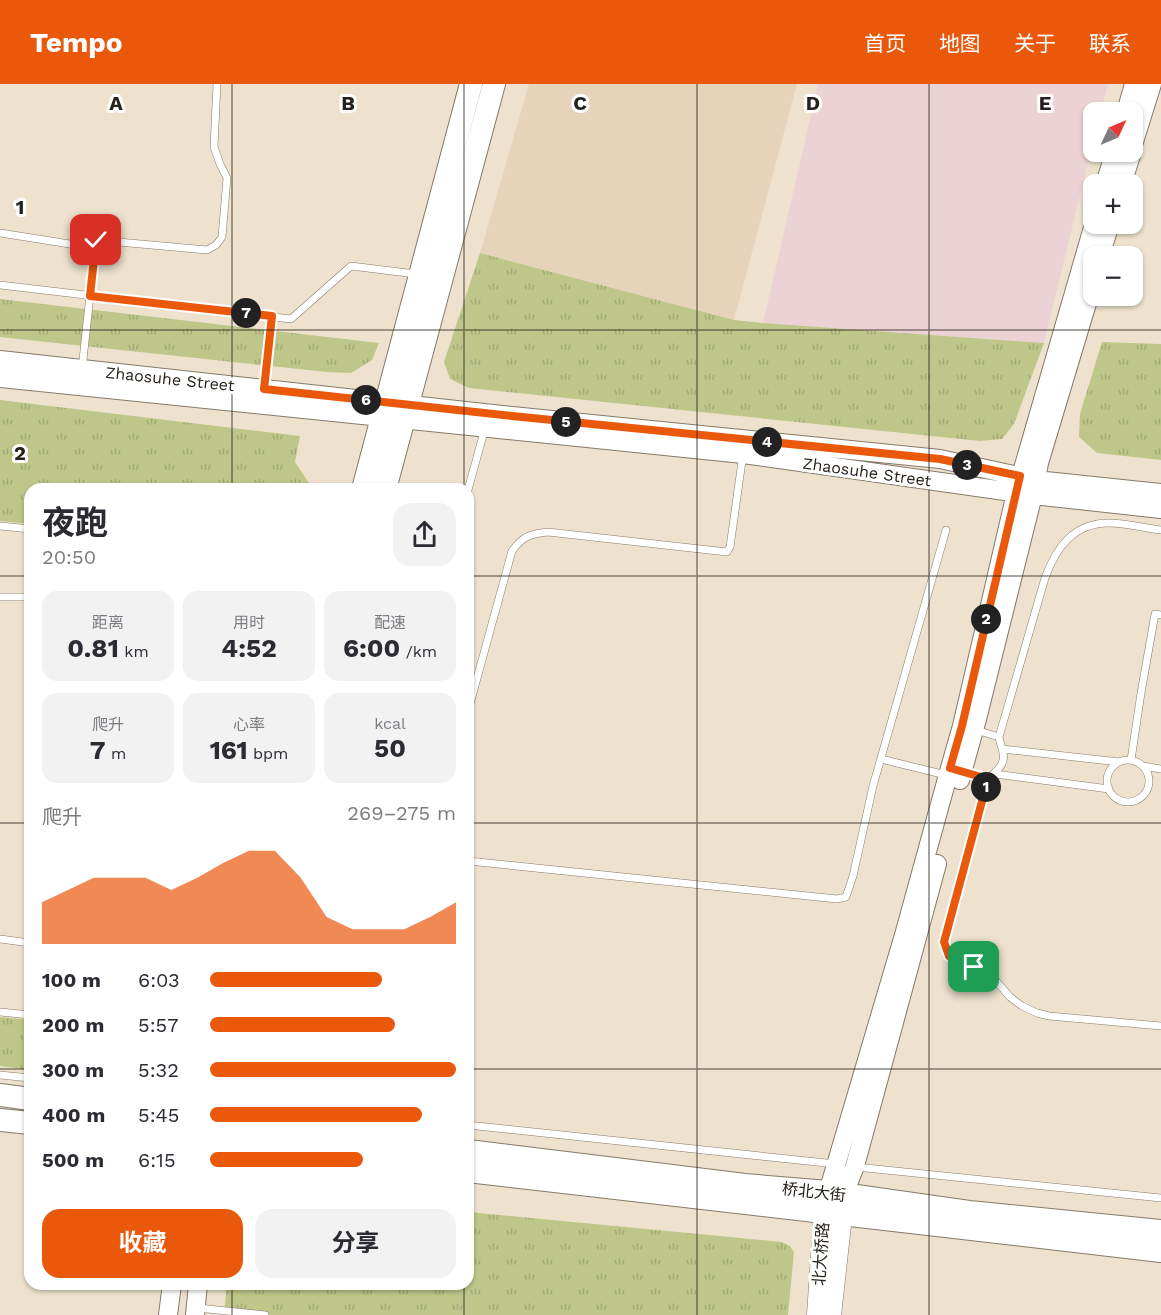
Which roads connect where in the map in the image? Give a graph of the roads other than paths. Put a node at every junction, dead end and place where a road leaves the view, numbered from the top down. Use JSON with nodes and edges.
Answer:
{"nodes":[{"id":1,"x":217,"y":84,"type":"edge"},
{"id":2,"x":471,"y":84,"type":"edge"},
{"id":3,"x":494,"y":84,"type":"edge"},
{"id":4,"x":1134,"y":84,"type":"edge"},
{"id":5,"x":1152,"y":84,"type":"edge"},
{"id":6,"x":1129,"y":102,"type":"edge"},
{"id":7,"x":1143,"y":114,"type":"edge"},
{"id":8,"x":0,"y":233,"type":"edge"},
{"id":9,"x":1091,"y":234,"type":"edge"},
{"id":10,"x":95,"y":248,"type":"junction"},
{"id":11,"x":420,"y":275,"type":"junction"},
{"id":12,"x":0,"y":285,"type":"edge"},
{"id":13,"x":90,"y":296,"type":"junction"},
{"id":14,"x":1086,"y":306,"type":"edge"},
{"id":15,"x":272,"y":316,"type":"junction"},
{"id":16,"x":0,"y":360,"type":"edge"},
{"id":17,"x":82,"y":369,"type":"junction"},
{"id":18,"x":0,"y":378,"type":"edge"},
{"id":19,"x":264,"y":389,"type":"junction"},
{"id":20,"x":395,"y":411,"type":"junction"},
{"id":21,"x":485,"y":428,"type":"junction"},
{"id":22,"x":743,"y":454,"type":"junction"},
{"id":23,"x":365,"y":483,"type":"edge"},
{"id":24,"x":386,"y":483,"type":"edge"},
{"id":25,"x":470,"y":483,"type":"edge"},
{"id":26,"x":1026,"y":486,"type":"junction"},
{"id":27,"x":1161,"y":493,"type":"edge"},
{"id":28,"x":1161,"y":509,"type":"edge"},
{"id":29,"x":0,"y":526,"type":"edge"},
{"id":30,"x":24,"y":528,"type":"edge"},
{"id":31,"x":946,"y":530,"type":"dead end"},
{"id":32,"x":1161,"y":530,"type":"edge"},
{"id":33,"x":0,"y":597,"type":"edge"},
{"id":34,"x":24,"y":597,"type":"edge"},
{"id":35,"x":1161,"y":615,"type":"edge"},
{"id":36,"x":474,"y":689,"type":"edge"},
{"id":37,"x":968,"y":728,"type":"junction"},
{"id":38,"x":999,"y":737,"type":"junction"},
{"id":39,"x":1002,"y":748,"type":"junction"},
{"id":40,"x":881,"y":759,"type":"junction"},
{"id":41,"x":1131,"y":760,"type":"junction"},
{"id":42,"x":1119,"y":762,"type":"junction"},
{"id":43,"x":1143,"y":766,"type":"junction"},
{"id":44,"x":1161,"y":769,"type":"edge"},
{"id":45,"x":954,"y":772,"type":"junction"},
{"id":46,"x":992,"y":776,"type":"junction"},
{"id":47,"x":1109,"y":789,"type":"junction"},
{"id":48,"x":474,"y":862,"type":"edge"},
{"id":49,"x":0,"y":939,"type":"edge"},
{"id":50,"x":24,"y":942,"type":"edge"},
{"id":51,"x":0,"y":1012,"type":"edge"},
{"id":52,"x":24,"y":1015,"type":"edge"},
{"id":53,"x":1161,"y":1026,"type":"edge"},
{"id":54,"x":0,"y":1075,"type":"edge"},
{"id":55,"x":24,"y":1077,"type":"edge"},
{"id":56,"x":0,"y":1095,"type":"edge"},
{"id":57,"x":24,"y":1098,"type":"edge"},
{"id":58,"x":0,"y":1120,"type":"edge"},
{"id":59,"x":24,"y":1122,"type":"edge"},
{"id":60,"x":474,"y":1126,"type":"edge"},
{"id":61,"x":474,"y":1152,"type":"edge"},
{"id":62,"x":836,"y":1164,"type":"junction"},
{"id":63,"x":855,"y":1167,"type":"junction"},
{"id":64,"x":474,"y":1172,"type":"edge"},
{"id":65,"x":1161,"y":1198,"type":"edge"},
{"id":66,"x":834,"y":1203,"type":"junction"},
{"id":67,"x":1161,"y":1231,"type":"edge"},
{"id":68,"x":1161,"y":1251,"type":"edge"},
{"id":69,"x":171,"y":1290,"type":"edge"},
{"id":70,"x":197,"y":1290,"type":"edge"},
{"id":71,"x":195,"y":1311,"type":"edge"},
{"id":72,"x":168,"y":1315,"type":"edge"},
{"id":73,"x":265,"y":1315,"type":"edge"},
{"id":74,"x":817,"y":1315,"type":"edge"},
{"id":75,"x":831,"y":1315,"type":"edge"}],
"edges":[{"from":1,"to":10,"type":"lane"},
{"from":2,"to":11,"type":"main road"},
{"from":3,"to":20,"type":"main road"},
{"from":4,"to":6,"type":"street"},
{"from":5,"to":7,"type":"street"},
{"from":8,"to":10,"type":"lane"},
{"from":9,"to":26,"type":"street"},
{"from":10,"to":13,"type":"lane"},
{"from":11,"to":15,"type":"lane"},
{"from":11,"to":20,"type":"main road"},
{"from":12,"to":13,"type":"lane"},
{"from":13,"to":15,"type":"lane"},
{"from":13,"to":17,"type":"lane"},
{"from":14,"to":26,"type":"street"},
{"from":15,"to":19,"type":"lane"},
{"from":16,"to":17,"type":"street","name":"Zhaosuhe Street"},
{"from":17,"to":19,"type":"street","name":"Zhaosuhe Street"},
{"from":18,"to":20,"type":"street","name":"Zhaosuhe Street"},
{"from":19,"to":20,"type":"street","name":"Zhaosuhe Street"},
{"from":20,"to":21,"type":"street","name":"Zhaosuhe Street"},
{"from":20,"to":23,"type":"main road"},
{"from":20,"to":24,"type":"main road"},
{"from":20,"to":26,"type":"street","name":"Zhaosuhe Street"},
{"from":21,"to":22,"type":"street","name":"Zhaosuhe Street"},
{"from":21,"to":25,"type":"lane"},
{"from":22,"to":26,"type":"street","name":"Zhaosuhe Street"},
{"from":22,"to":36,"type":"lane"},
{"from":26,"to":27,"type":"street","name":"Zhaosuhe Street"},
{"from":26,"to":28,"type":"street","name":"Zhaosuhe Street"},
{"from":26,"to":37,"type":"street"},
{"from":29,"to":30,"type":"lane"},
{"from":31,"to":40,"type":"lane"},
{"from":32,"to":38,"type":"lane"},
{"from":33,"to":34,"type":"lane"},
{"from":35,"to":41,"type":"lane"},
{"from":37,"to":38,"type":"lane"},
{"from":37,"to":45,"type":"street"},
{"from":38,"to":39,"type":"lane"},
{"from":39,"to":42,"type":"lane"},
{"from":39,"to":46,"type":"lane"},
{"from":40,"to":45,"type":"lane"},
{"from":40,"to":48,"type":"lane"},
{"from":41,"to":42,"type":"lane"},
{"from":41,"to":43,"type":"lane"},
{"from":42,"to":47,"type":"lane"},
{"from":43,"to":44,"type":"lane"},
{"from":43,"to":47,"type":"lane"},
{"from":45,"to":46,"type":"lane"},
{"from":45,"to":62,"type":"street"},
{"from":45,"to":63,"type":"street"},
{"from":46,"to":47,"type":"lane"},
{"from":46,"to":53,"type":"lane"},
{"from":49,"to":50,"type":"lane"},
{"from":51,"to":52,"type":"lane"},
{"from":54,"to":55,"type":"lane"},
{"from":56,"to":57,"type":"main road"},
{"from":58,"to":59,"type":"main road"},
{"from":60,"to":62,"type":"lane"},
{"from":61,"to":66,"type":"main road","name":"桥北大街"},
{"from":62,"to":63,"type":"lane"},
{"from":62,"to":66,"type":"street"},
{"from":63,"to":65,"type":"lane"},
{"from":63,"to":66,"type":"street"},
{"from":64,"to":66,"type":"main road","name":"桥北大街"},
{"from":66,"to":67,"type":"main road","name":"桥北大街"},
{"from":66,"to":68,"type":"main road","name":"桥北大街"},
{"from":66,"to":74,"type":"main road","name":"北大桥路"},
{"from":66,"to":75,"type":"main road","name":"北大桥路"},
{"from":69,"to":72,"type":"street"},
{"from":70,"to":71,"type":"street"},
{"from":71,"to":73,"type":"lane"}]}
